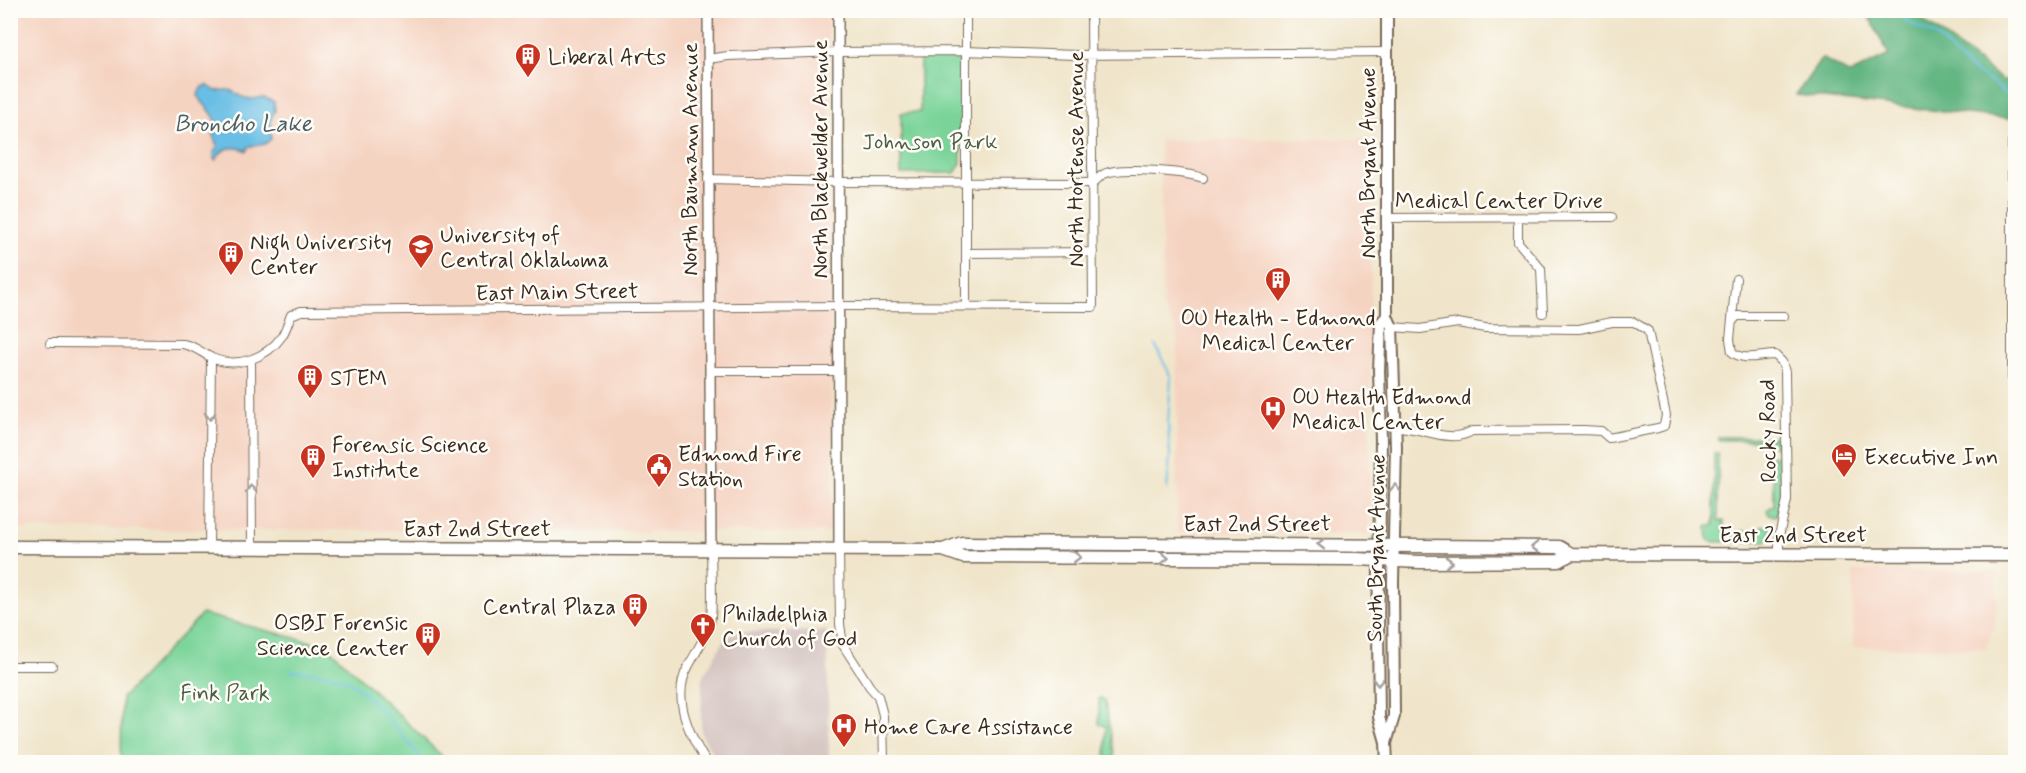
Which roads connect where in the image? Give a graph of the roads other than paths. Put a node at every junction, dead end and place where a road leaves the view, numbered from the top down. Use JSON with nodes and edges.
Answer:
{"nodes":[{"id":1,"x":708,"y":10,"type":"edge"},
{"id":2,"x":838,"y":10,"type":"edge"},
{"id":3,"x":966,"y":10,"type":"edge"},
{"id":4,"x":1092,"y":10,"type":"edge"},
{"id":5,"x":1387,"y":10,"type":"edge"},
{"id":6,"x":965,"y":51,"type":"junction"},
{"id":7,"x":838,"y":52,"type":"junction"},
{"id":8,"x":1387,"y":52,"type":"junction"},
{"id":9,"x":1093,"y":55,"type":"junction"},
{"id":10,"x":708,"y":59,"type":"junction"},
{"id":11,"x":2013,"y":142,"type":"dead end"},
{"id":12,"x":1203,"y":178,"type":"dead end"},
{"id":13,"x":708,"y":179,"type":"junction"},
{"id":14,"x":838,"y":182,"type":"junction"},
{"id":15,"x":966,"y":183,"type":"junction"},
{"id":16,"x":1093,"y":183,"type":"junction"},
{"id":17,"x":2014,"y":201,"type":"edge"},
{"id":18,"x":1612,"y":217,"type":"dead end"},
{"id":19,"x":1386,"y":218,"type":"junction"},
{"id":20,"x":1518,"y":218,"type":"junction"},
{"id":21,"x":1093,"y":252,"type":"junction"},
{"id":22,"x":966,"y":253,"type":"junction"},
{"id":23,"x":2014,"y":258,"type":"edge"},
{"id":24,"x":1736,"y":279,"type":"dead end"},
{"id":25,"x":839,"y":306,"type":"junction"},
{"id":26,"x":709,"y":307,"type":"junction"},
{"id":27,"x":966,"y":307,"type":"junction"},
{"id":28,"x":1093,"y":307,"type":"joint"},
{"id":29,"x":1543,"y":313,"type":"dead end"},
{"id":30,"x":1785,"y":316,"type":"dead end"},
{"id":31,"x":1389,"y":322,"type":"junction"},
{"id":32,"x":1732,"y":322,"type":"junction"},
{"id":33,"x":50,"y":343,"type":"dead end"},
{"id":34,"x":211,"y":358,"type":"junction"},
{"id":35,"x":251,"y":361,"type":"junction"},
{"id":36,"x":840,"y":370,"type":"junction"},
{"id":37,"x":710,"y":371,"type":"junction"},
{"id":38,"x":2016,"y":390,"type":"edge"},
{"id":39,"x":1395,"y":427,"type":"junction"},
{"id":40,"x":1043,"y":544,"type":"junction"},
{"id":41,"x":1223,"y":544,"type":"junction"},
{"id":42,"x":1379,"y":545,"type":"junction"},
{"id":43,"x":1395,"y":546,"type":"junction"},
{"id":44,"x":10,"y":547,"type":"edge"},
{"id":45,"x":209,"y":548,"type":"junction"},
{"id":46,"x":252,"y":548,"type":"junction"},
{"id":47,"x":711,"y":549,"type":"junction"},
{"id":48,"x":840,"y":550,"type":"junction"},
{"id":49,"x":943,"y":550,"type":"junction"},
{"id":50,"x":1571,"y":554,"type":"junction"},
{"id":51,"x":1779,"y":555,"type":"junction"},
{"id":52,"x":2016,"y":555,"type":"edge"},
{"id":53,"x":1000,"y":557,"type":"junction"},
{"id":54,"x":1204,"y":559,"type":"junction"},
{"id":55,"x":1379,"y":560,"type":"junction"},
{"id":56,"x":1394,"y":561,"type":"junction"},
{"id":57,"x":10,"y":666,"type":"edge"},
{"id":58,"x":52,"y":666,"type":"dead end"},
{"id":59,"x":1386,"y":743,"type":"junction"},
{"id":60,"x":706,"y":762,"type":"edge"},
{"id":61,"x":884,"y":762,"type":"edge"},
{"id":62,"x":1387,"y":762,"type":"edge"}],
"edges":[{"from":1,"to":10,"type":"street","name":"North Baumann Avenue"},
{"from":2,"to":7,"type":"street","name":"North Blackwelder Avenue"},
{"from":3,"to":6,"type":"street"},
{"from":4,"to":9,"type":"street","name":"North Hortense Avenue"},
{"from":5,"to":8,"type":"main road","name":"North Bryant Avenue"},
{"from":6,"to":7,"type":"street"},
{"from":6,"to":9,"type":"street"},
{"from":6,"to":15,"type":"street"},
{"from":7,"to":10,"type":"street"},
{"from":7,"to":14,"type":"street","name":"North Blackwelder Avenue"},
{"from":8,"to":9,"type":"street"},
{"from":8,"to":19,"type":"main road","name":"North Bryant Avenue"},
{"from":9,"to":16,"type":"street","name":"North Hortense Avenue"},
{"from":10,"to":13,"type":"street","name":"North Baumann Avenue"},
{"from":11,"to":17,"type":"street"},
{"from":12,"to":16,"type":"street"},
{"from":13,"to":14,"type":"street"},
{"from":13,"to":26,"type":"street","name":"North Baumann Avenue"},
{"from":14,"to":15,"type":"street"},
{"from":14,"to":25,"type":"street","name":"North Blackwelder Avenue"},
{"from":15,"to":16,"type":"street"},
{"from":15,"to":22,"type":"street"},
{"from":16,"to":21,"type":"street","name":"North Hortense Avenue"},
{"from":17,"to":23,"type":"street"},
{"from":18,"to":20,"type":"street","name":"Medical Center Drive"},
{"from":19,"to":20,"type":"street","name":"Medical Center Drive"},
{"from":19,"to":31,"type":"main road","name":"North Bryant Avenue"},
{"from":20,"to":29,"type":"street"},
{"from":21,"to":22,"type":"street"},
{"from":21,"to":28,"type":"street","name":"North Hortense Avenue"},
{"from":22,"to":27,"type":"street"},
{"from":23,"to":38,"type":"street"},
{"from":24,"to":32,"type":"street","name":"Rocky Road"},
{"from":25,"to":26,"type":"street","name":"East Main Street"},
{"from":25,"to":27,"type":"street","name":"East Main Street"},
{"from":25,"to":36,"type":"street","name":"North Blackwelder Avenue"},
{"from":26,"to":35,"type":"street","name":"East Main Street"},
{"from":26,"to":37,"type":"street","name":"North Baumann Avenue"},
{"from":27,"to":28,"type":"street","name":"East Main Street"},
{"from":30,"to":32,"type":"street"},
{"from":31,"to":39,"type":"main road","name":"South Bryant Avenue"},
{"from":31,"to":39,"type":"street"},
{"from":31,"to":42,"type":"main road","name":"South Bryant Avenue"},
{"from":32,"to":51,"type":"street","name":"Rocky Road"},
{"from":33,"to":34,"type":"street"},
{"from":34,"to":35,"type":"street"},
{"from":34,"to":45,"type":"street","one_way":true},
{"from":46,"to":35,"type":"street","one_way":true},
{"from":36,"to":37,"type":"street"},
{"from":36,"to":48,"type":"street","name":"North Blackwelder Avenue"},
{"from":37,"to":47,"type":"street","name":"North Baumann Avenue"},
{"from":43,"to":39,"type":"main road","name":"South Bryant Avenue","one_way":true},
{"from":40,"to":41,"type":"main road","name":"East 2nd Street"},
{"from":40,"to":49,"type":"main road","name":"East 2nd Street"},
{"from":40,"to":53,"type":"main road"},
{"from":42,"to":41,"type":"main road","name":"East 2nd Street","one_way":true},
{"from":41,"to":54,"type":"main road"},
{"from":42,"to":43,"type":"main road","name":"East 2nd Street"},
{"from":42,"to":55,"type":"main road","name":"South Bryant Avenue"},
{"from":50,"to":43,"type":"main road","name":"East 2nd Street","one_way":true},
{"from":43,"to":56,"type":"main road","name":"South Bryant Avenue"},
{"from":44,"to":45,"type":"main road","name":"East 2nd Street"},
{"from":45,"to":46,"type":"main road","name":"East 2nd Street"},
{"from":46,"to":47,"type":"main road","name":"East 2nd Street"},
{"from":47,"to":48,"type":"main road","name":"East 2nd Street"},
{"from":47,"to":60,"type":"street"},
{"from":48,"to":49,"type":"main road","name":"East 2nd Street"},
{"from":48,"to":61,"type":"street"},
{"from":49,"to":53,"type":"main road","name":"East 2nd Street"},
{"from":50,"to":51,"type":"main road","name":"East 2nd Street"},
{"from":56,"to":50,"type":"main road","name":"East 2nd Street","one_way":true},
{"from":51,"to":52,"type":"main road","name":"East 2nd Street"},
{"from":53,"to":54,"type":"main road","name":"East 2nd Street","one_way":true},
{"from":54,"to":55,"type":"main road","name":"East 2nd Street"},
{"from":55,"to":56,"type":"main road","name":"East 2nd Street"},
{"from":55,"to":59,"type":"main road","name":"South Bryant Avenue","one_way":true},
{"from":56,"to":59,"type":"main road","name":"South Bryant Avenue"},
{"from":57,"to":58,"type":"street"},
{"from":59,"to":62,"type":"main road","name":"South Bryant Avenue"}]}
